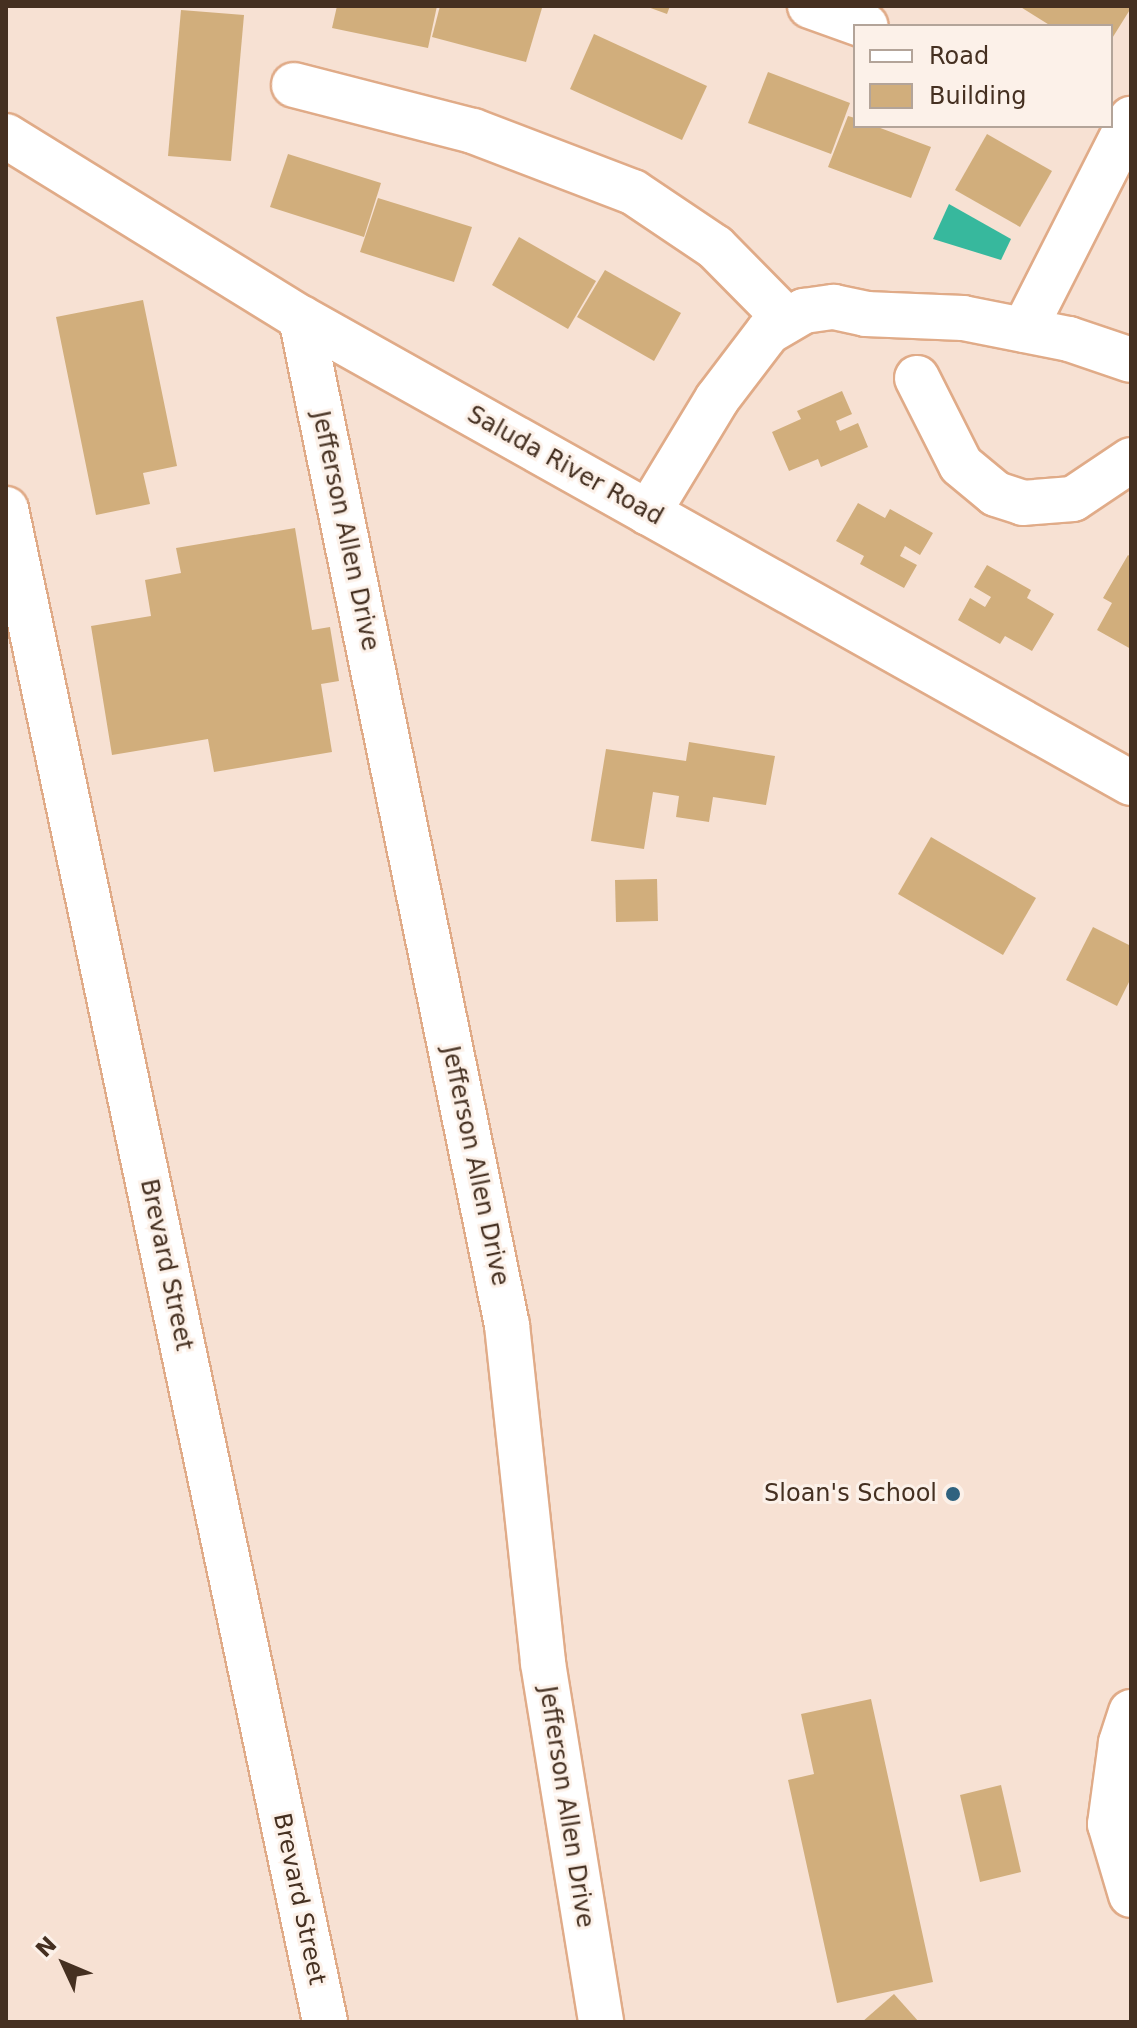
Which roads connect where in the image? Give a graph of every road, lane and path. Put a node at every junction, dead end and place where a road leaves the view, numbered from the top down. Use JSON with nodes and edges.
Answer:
{"nodes":[{"id":1,"x":810,"y":6,"type":"edge"},
{"id":2,"x":860,"y":24,"type":"edge"},
{"id":3,"x":294,"y":85,"type":"dead end"},
{"id":4,"x":1118,"y":127,"type":"edge"},
{"id":5,"x":6,"y":136,"type":"edge"},
{"id":6,"x":301,"y":318,"type":"junction"},
{"id":7,"x":786,"y":319,"type":"junction"},
{"id":8,"x":1024,"y":330,"type":"junction"},
{"id":9,"x":1131,"y":360,"type":"edge"},
{"id":10,"x":917,"y":378,"type":"dead end"},
{"id":11,"x":1131,"y":460,"type":"edge"},
{"id":12,"x":6,"y":509,"type":"edge"},
{"id":13,"x":648,"y":513,"type":"junction"},
{"id":14,"x":1131,"y":783,"type":"edge"},
{"id":15,"x":1131,"y":1712,"type":"edge"},
{"id":16,"x":1131,"y":1895,"type":"edge"},
{"id":17,"x":325,"y":2022,"type":"edge"},
{"id":18,"x":601,"y":2022,"type":"edge"}],
"edges":[{"from":1,"to":2,"type":"street"},
{"from":3,"to":7,"type":"street"},
{"from":4,"to":8,"type":"street"},
{"from":5,"to":6,"type":"street","name":"Saluda River Road"},
{"from":6,"to":13,"type":"street","name":"Saluda River Road"},
{"from":6,"to":18,"type":"street","name":"Jefferson Allen Drive"},
{"from":7,"to":8,"type":"street"},
{"from":7,"to":13,"type":"street"},
{"from":8,"to":9,"type":"street"},
{"from":10,"to":11,"type":"street"},
{"from":12,"to":17,"type":"street","name":"Brevard Street"},
{"from":13,"to":14,"type":"street","name":"Saluda River Road"},
{"from":15,"to":16,"type":"street"}]}
